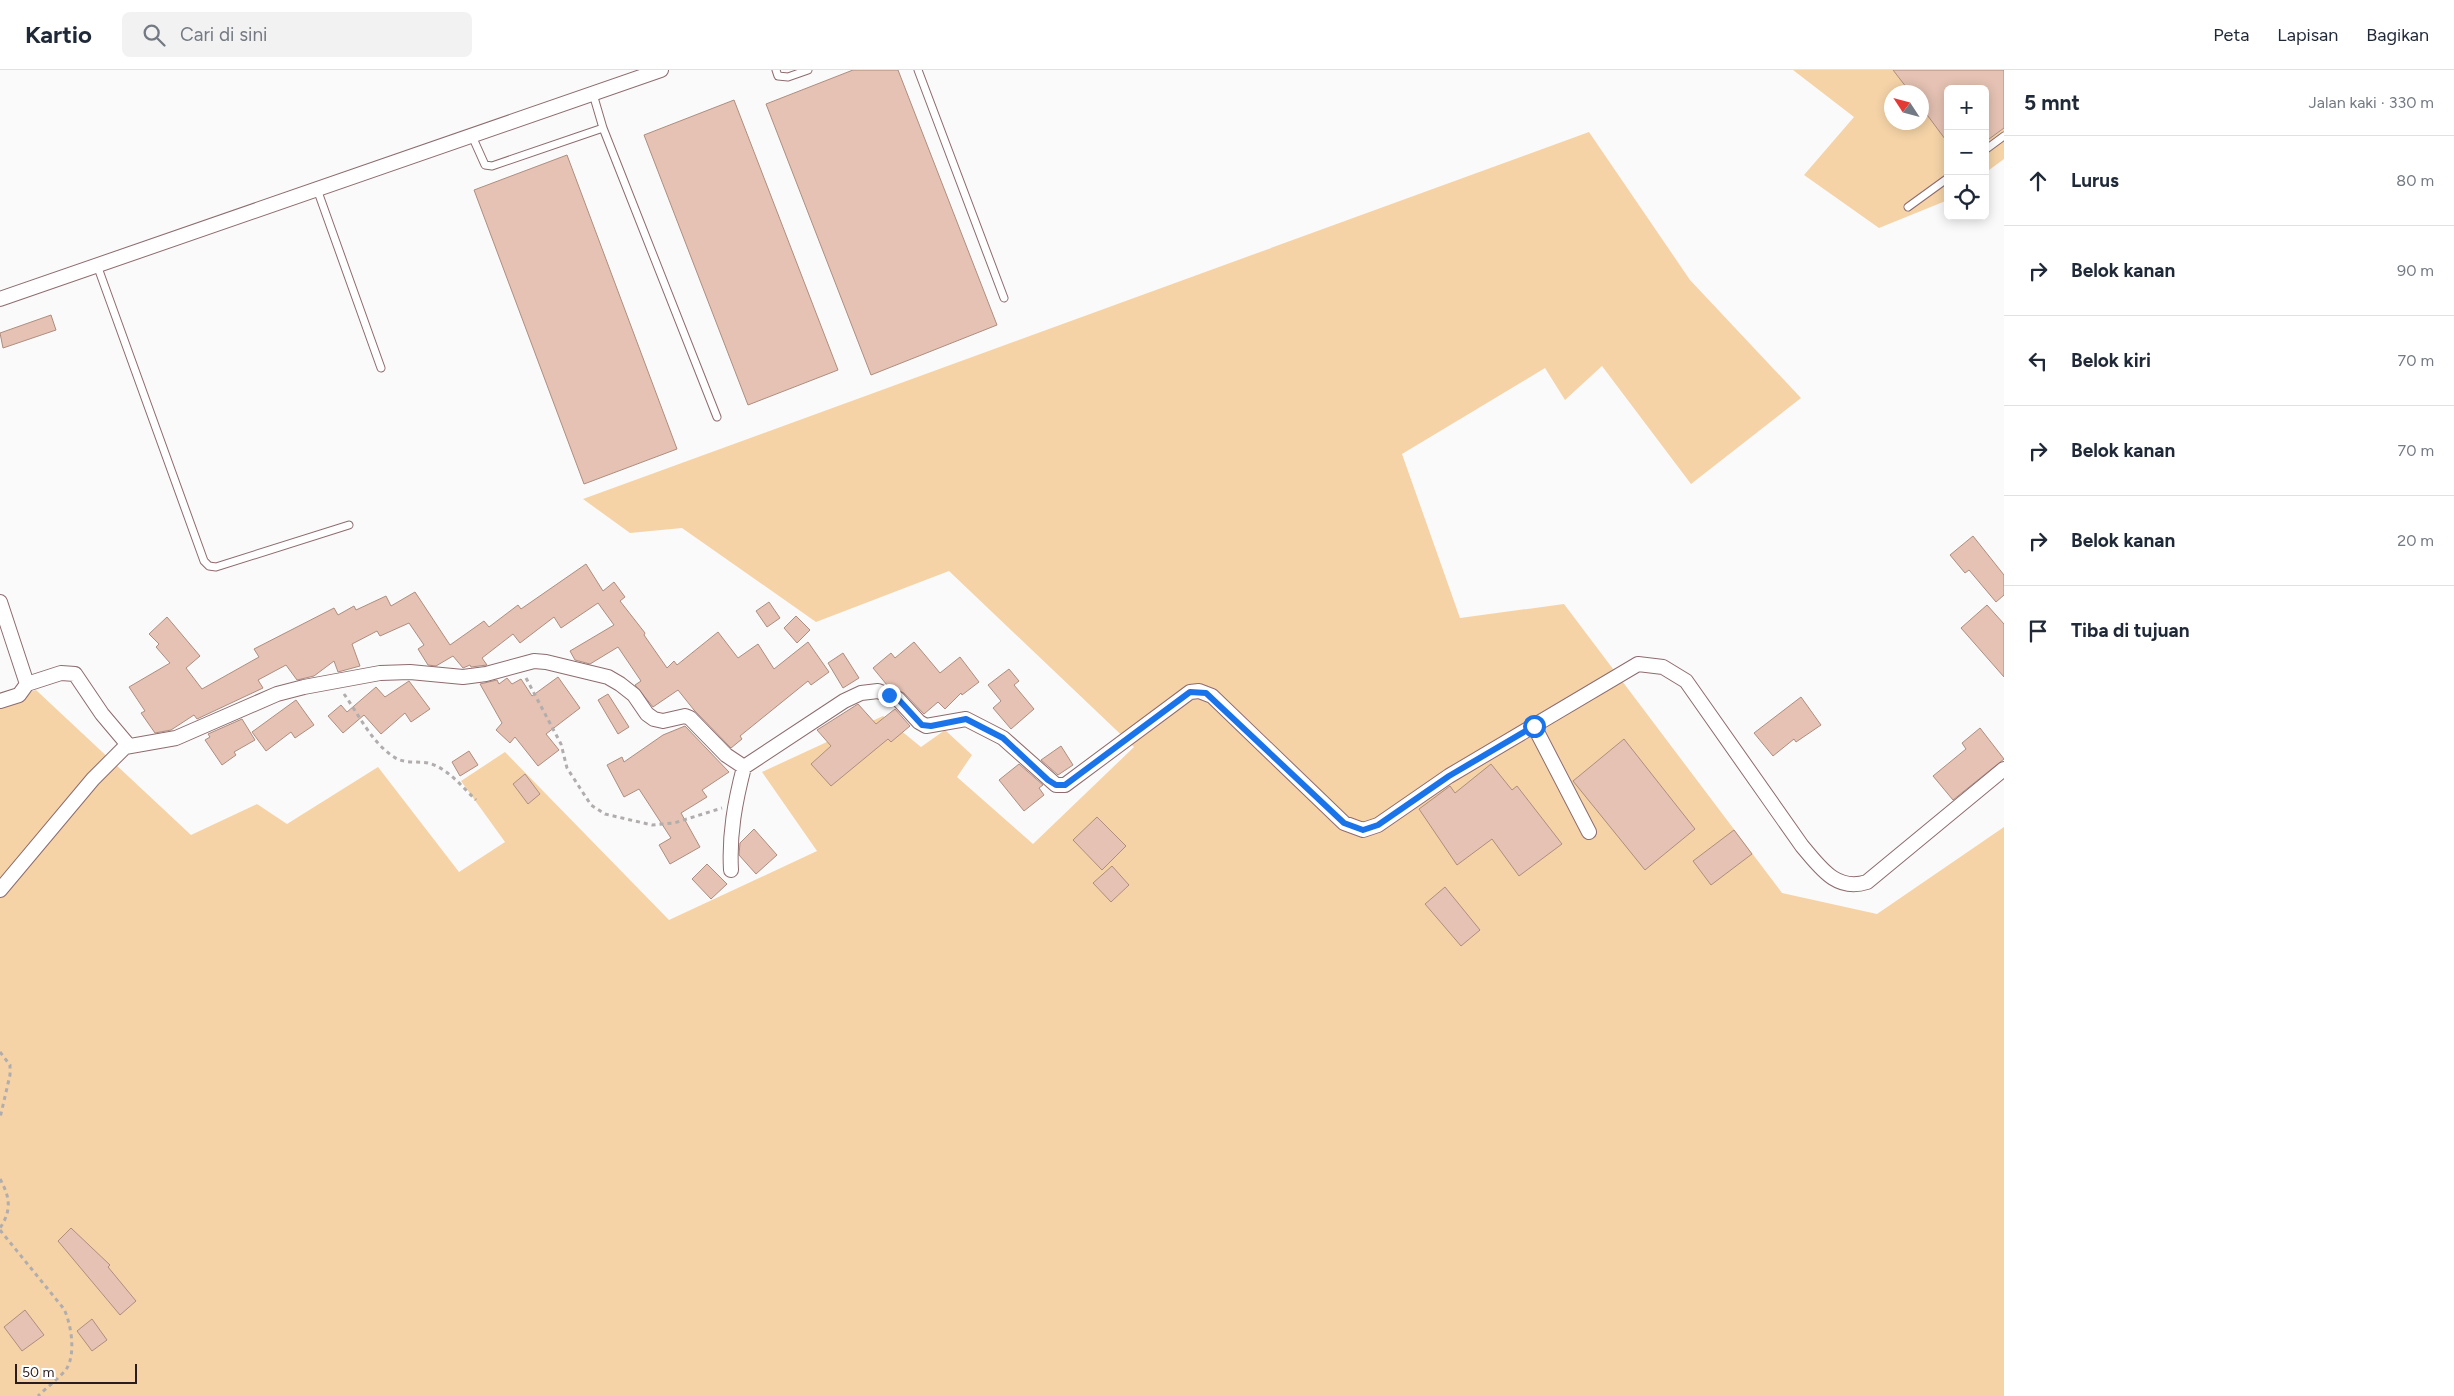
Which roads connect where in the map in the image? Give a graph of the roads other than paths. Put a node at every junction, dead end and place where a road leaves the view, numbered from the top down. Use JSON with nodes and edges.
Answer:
{"nodes":[{"id":1,"x":661,"y":70,"type":"edge"},
{"id":2,"x":776,"y":70,"type":"edge"},
{"id":3,"x":808,"y":70,"type":"edge"},
{"id":4,"x":918,"y":70,"type":"edge"},
{"id":5,"x":593,"y":94,"type":"junction"},
{"id":6,"x":603,"y":128,"type":"junction"},
{"id":7,"x":472,"y":136,"type":"junction"},
{"id":8,"x":2004,"y":136,"type":"edge"},
{"id":9,"x":1989,"y":147,"type":"edge"},
{"id":10,"x":1944,"y":181,"type":"edge"},
{"id":11,"x":317,"y":188,"type":"junction"},
{"id":12,"x":1908,"y":207,"type":"dead end"},
{"id":13,"x":97,"y":265,"type":"junction"},
{"id":14,"x":1004,"y":298,"type":"dead end"},
{"id":15,"x":0,"y":299,"type":"edge"},
{"id":16,"x":381,"y":368,"type":"dead end"},
{"id":17,"x":717,"y":416,"type":"dead end"},
{"id":18,"x":349,"y":525,"type":"dead end"},
{"id":19,"x":0,"y":602,"type":"edge"},
{"id":20,"x":27,"y":684,"type":"junction"},
{"id":21,"x":0,"y":701,"type":"edge"},
{"id":22,"x":1534,"y":726,"type":"junction"},
{"id":23,"x":129,"y":746,"type":"junction"},
{"id":24,"x":744,"y":767,"type":"junction"},
{"id":25,"x":2004,"y":769,"type":"edge"},
{"id":26,"x":1589,"y":832,"type":"dead end"},
{"id":27,"x":730,"y":870,"type":"dead end"},
{"id":28,"x":0,"y":890,"type":"edge"}],
"edges":[{"from":1,"to":5,"type":"street"},
{"from":2,"to":3,"type":"lane"},
{"from":4,"to":14,"type":"lane"},
{"from":5,"to":6,"type":"lane"},
{"from":5,"to":7,"type":"street"},
{"from":6,"to":7,"type":"lane"},
{"from":6,"to":17,"type":"lane"},
{"from":7,"to":11,"type":"street"},
{"from":8,"to":9,"type":"lane"},
{"from":10,"to":12,"type":"lane"},
{"from":11,"to":13,"type":"street"},
{"from":11,"to":16,"type":"lane"},
{"from":13,"to":15,"type":"street"},
{"from":13,"to":18,"type":"lane"},
{"from":19,"to":20,"type":"street"},
{"from":20,"to":21,"type":"street"},
{"from":20,"to":23,"type":"street"},
{"from":22,"to":24,"type":"street"},
{"from":22,"to":25,"type":"street"},
{"from":22,"to":26,"type":"street"},
{"from":23,"to":24,"type":"street"},
{"from":23,"to":28,"type":"street"},
{"from":24,"to":27,"type":"street"}]}
